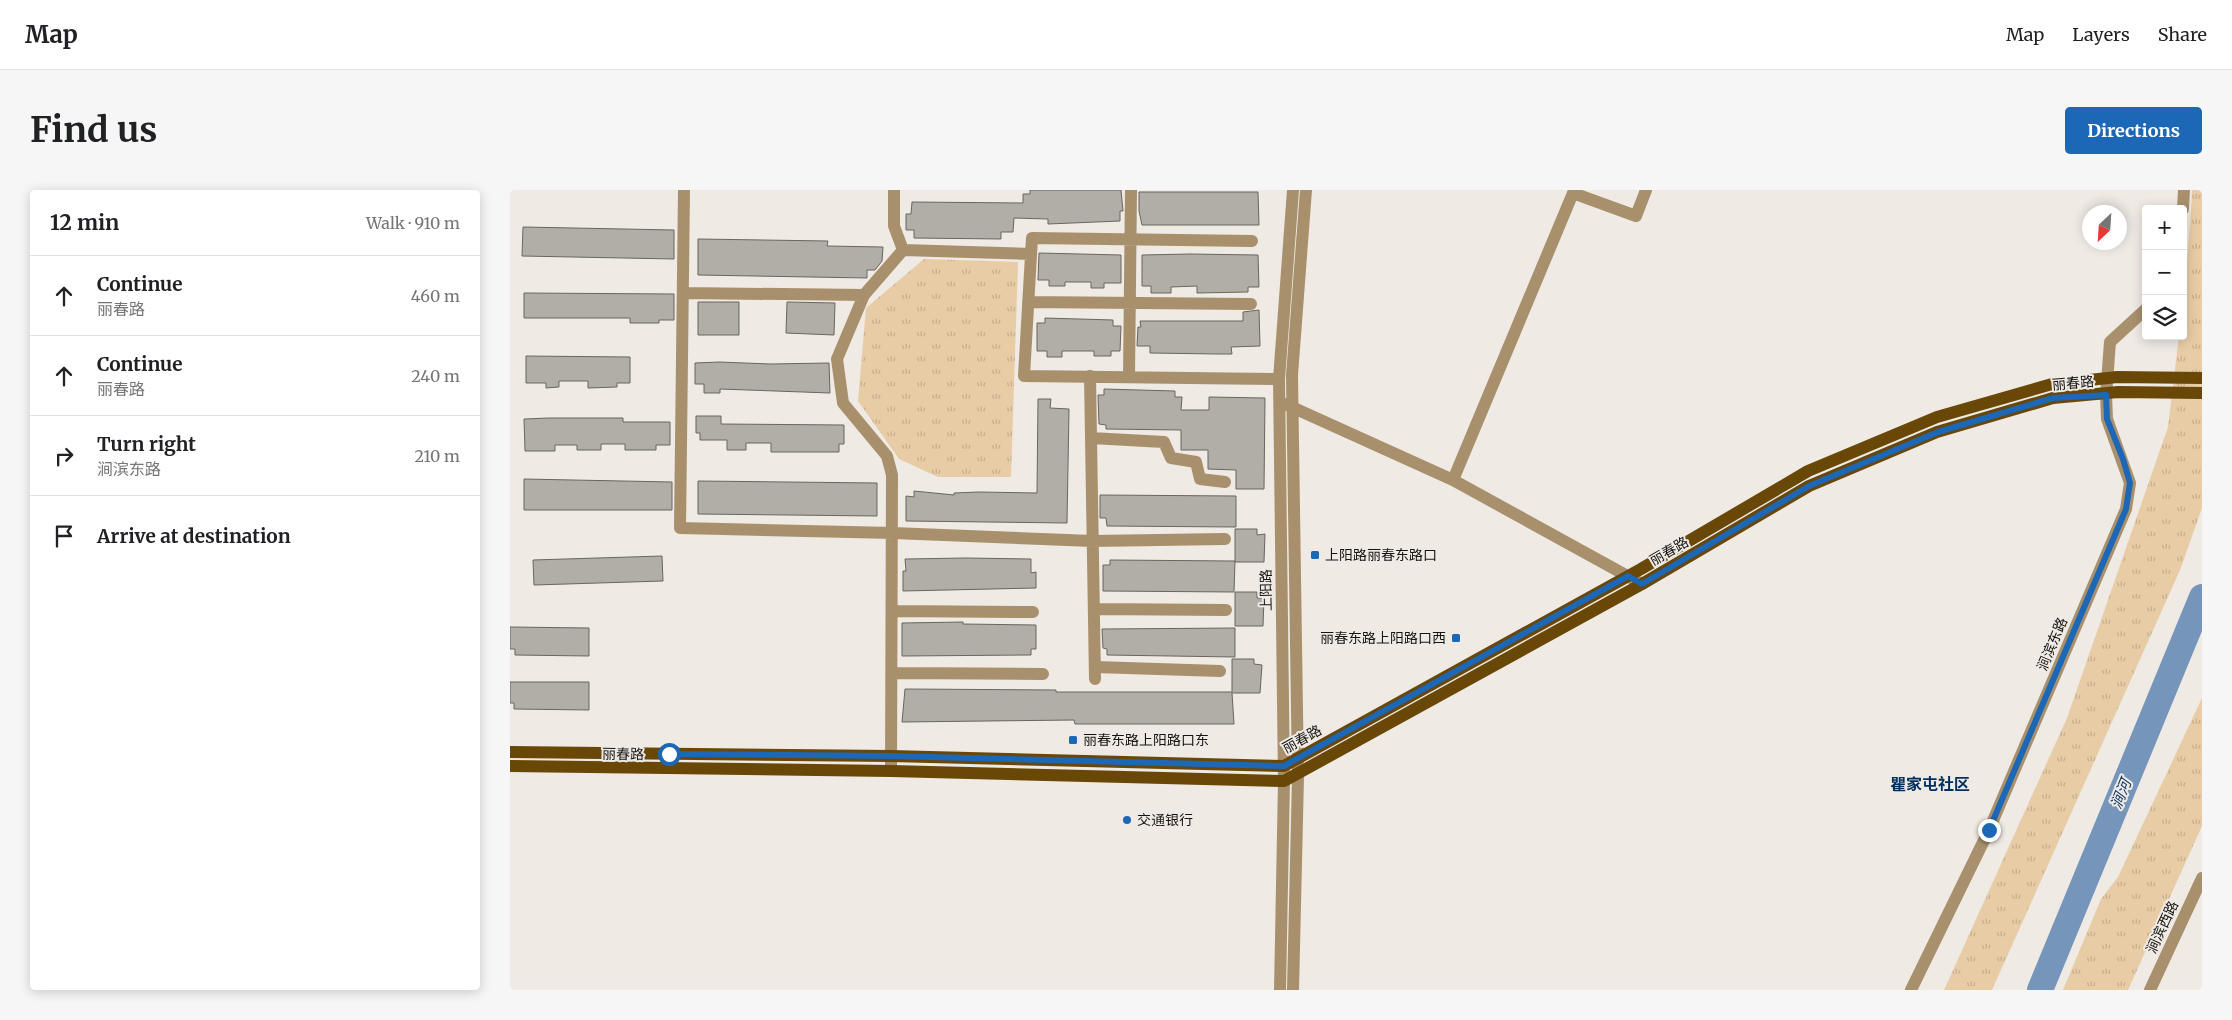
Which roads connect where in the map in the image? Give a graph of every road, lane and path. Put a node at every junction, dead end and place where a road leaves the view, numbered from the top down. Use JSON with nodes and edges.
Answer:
{"nodes":[{"id":1,"x":684,"y":190,"type":"edge"},
{"id":2,"x":894,"y":190,"type":"edge"},
{"id":3,"x":1131,"y":190,"type":"edge"},
{"id":4,"x":1293,"y":190,"type":"edge"},
{"id":5,"x":1306,"y":190,"type":"edge"},
{"id":6,"x":1646,"y":190,"type":"edge"},
{"id":7,"x":2184,"y":190,"type":"edge"},
{"id":8,"x":1569,"y":191,"type":"edge"},
{"id":9,"x":2183,"y":205,"type":"edge"},
{"id":10,"x":1130,"y":240,"type":"junction"},
{"id":11,"x":1252,"y":241,"type":"dead end"},
{"id":12,"x":903,"y":250,"type":"junction"},
{"id":13,"x":1031,"y":254,"type":"junction"},
{"id":14,"x":682,"y":293,"type":"junction"},
{"id":15,"x":864,"y":294,"type":"junction"},
{"id":16,"x":1028,"y":302,"type":"junction"},
{"id":17,"x":1130,"y":303,"type":"junction"},
{"id":18,"x":1251,"y":304,"type":"dead end"},
{"id":19,"x":2142,"y":313,"type":"edge"},
{"id":20,"x":1090,"y":376,"type":"junction"},
{"id":21,"x":1130,"y":377,"type":"junction"},
{"id":22,"x":2112,"y":378,"type":"junction"},
{"id":23,"x":2202,"y":378,"type":"edge"},
{"id":24,"x":1279,"y":379,"type":"junction"},
{"id":25,"x":2202,"y":393,"type":"edge"},
{"id":26,"x":2112,"y":394,"type":"junction"},
{"id":27,"x":1278,"y":400,"type":"junction"},
{"id":28,"x":1292,"y":407,"type":"junction"},
{"id":29,"x":1091,"y":438,"type":"junction"},
{"id":30,"x":1453,"y":480,"type":"junction"},
{"id":31,"x":1225,"y":482,"type":"dead end"},
{"id":32,"x":893,"y":533,"type":"junction"},
{"id":33,"x":1225,"y":539,"type":"dead end"},
{"id":34,"x":1092,"y":541,"type":"junction"},
{"id":35,"x":1628,"y":576,"type":"junction"},
{"id":36,"x":1642,"y":584,"type":"junction"},
{"id":37,"x":1094,"y":609,"type":"junction"},
{"id":38,"x":1226,"y":610,"type":"dead end"},
{"id":39,"x":893,"y":611,"type":"junction"},
{"id":40,"x":1032,"y":612,"type":"dead end"},
{"id":41,"x":1220,"y":671,"type":"dead end"},
{"id":42,"x":893,"y":673,"type":"junction"},
{"id":43,"x":1043,"y":674,"type":"dead end"},
{"id":44,"x":510,"y":752,"type":"edge"},
{"id":45,"x":891,"y":756,"type":"junction"},
{"id":46,"x":1298,"y":759,"type":"junction"},
{"id":47,"x":510,"y":766,"type":"edge"},
{"id":48,"x":1284,"y":766,"type":"junction"},
{"id":49,"x":891,"y":771,"type":"junction"},
{"id":50,"x":1298,"y":774,"type":"junction"},
{"id":51,"x":1284,"y":781,"type":"junction"},
{"id":52,"x":2202,"y":878,"type":"edge"},
{"id":53,"x":1280,"y":990,"type":"edge"},
{"id":54,"x":1293,"y":990,"type":"edge"},
{"id":55,"x":1911,"y":990,"type":"edge"},
{"id":56,"x":2150,"y":990,"type":"edge"}],
"edges":[{"from":1,"to":14,"type":"street"},
{"from":2,"to":12,"type":"street"},
{"from":3,"to":10,"type":"street"},
{"from":4,"to":24,"type":"street","name":"上阳路"},
{"from":5,"to":28,"type":"street"},
{"from":6,"to":8,"type":"street"},
{"from":7,"to":9,"type":"street"},
{"from":8,"to":30,"type":"street"},
{"from":10,"to":11,"type":"street"},
{"from":10,"to":13,"type":"street"},
{"from":10,"to":17,"type":"street"},
{"from":12,"to":13,"type":"street"},
{"from":12,"to":15,"type":"street"},
{"from":13,"to":16,"type":"street"},
{"from":14,"to":15,"type":"street"},
{"from":14,"to":32,"type":"street"},
{"from":15,"to":32,"type":"street"},
{"from":16,"to":17,"type":"street"},
{"from":16,"to":20,"type":"street"},
{"from":17,"to":18,"type":"street"},
{"from":17,"to":21,"type":"street"},
{"from":19,"to":22,"type":"street","name":"涧滨东路"},
{"from":20,"to":21,"type":"street"},
{"from":20,"to":29,"type":"street"},
{"from":21,"to":24,"type":"street"},
{"from":22,"to":23,"type":"main road","name":"丽春路"},
{"from":22,"to":26,"type":"street","name":"涧滨东路"},
{"from":22,"to":35,"type":"main road","name":"丽春路"},
{"from":24,"to":27,"type":"street","name":"上阳路"},
{"from":25,"to":26,"type":"main road","name":"丽春路"},
{"from":26,"to":36,"type":"main road","name":"丽春路"},
{"from":26,"to":55,"type":"street","name":"涧滨东路"},
{"from":27,"to":28,"type":"street"},
{"from":27,"to":48,"type":"street","name":"上阳路"},
{"from":28,"to":30,"type":"street"},
{"from":28,"to":46,"type":"street"},
{"from":29,"to":31,"type":"street"},
{"from":29,"to":34,"type":"street"},
{"from":30,"to":35,"type":"street"},
{"from":32,"to":34,"type":"street"},
{"from":32,"to":39,"type":"street"},
{"from":33,"to":34,"type":"street"},
{"from":34,"to":37,"type":"street"},
{"from":35,"to":36,"type":"street"},
{"from":35,"to":46,"type":"main road","name":"丽春路"},
{"from":36,"to":50,"type":"main road","name":"丽春路"},
{"from":37,"to":38,"type":"street"},
{"from":37,"to":41,"type":"street"},
{"from":39,"to":40,"type":"street"},
{"from":39,"to":42,"type":"street"},
{"from":42,"to":43,"type":"street"},
{"from":42,"to":45,"type":"street"},
{"from":44,"to":45,"type":"main road","name":"丽春路"},
{"from":45,"to":48,"type":"main road","name":"丽春路"},
{"from":45,"to":49,"type":"street"},
{"from":46,"to":48,"type":"main road","name":"丽春路"},
{"from":46,"to":50,"type":"street"},
{"from":47,"to":49,"type":"main road","name":"丽春路"},
{"from":48,"to":51,"type":"street","name":"上阳路"},
{"from":49,"to":51,"type":"main road","name":"丽春路"},
{"from":50,"to":51,"type":"main road","name":"丽春路"},
{"from":50,"to":54,"type":"street"},
{"from":51,"to":53,"type":"street","name":"上阳路"},
{"from":52,"to":56,"type":"street","name":"涧滨西路"}]}
